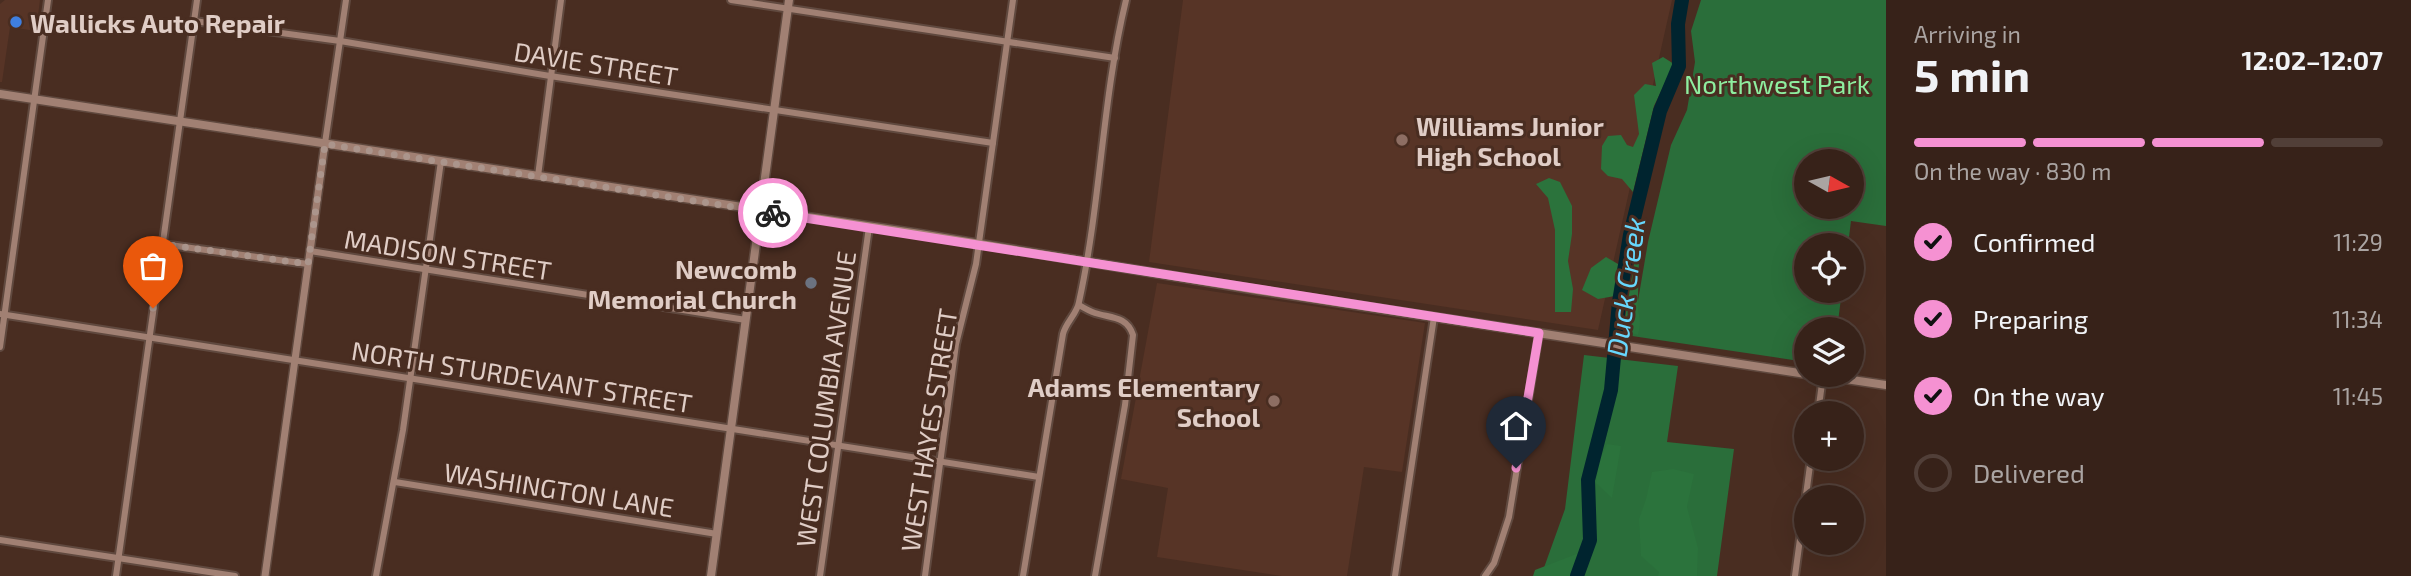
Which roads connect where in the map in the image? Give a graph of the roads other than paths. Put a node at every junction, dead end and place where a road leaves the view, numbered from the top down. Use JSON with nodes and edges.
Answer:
{"nodes":[{"id":1,"x":48,"y":0,"type":"edge"},
{"id":2,"x":197,"y":0,"type":"edge"},
{"id":3,"x":346,"y":0,"type":"edge"},
{"id":4,"x":561,"y":0,"type":"edge"},
{"id":5,"x":731,"y":0,"type":"edge"},
{"id":6,"x":1013,"y":0,"type":"edge"},
{"id":7,"x":1126,"y":0,"type":"edge"},
{"id":8,"x":788,"y":4,"type":"edge"},
{"id":9,"x":194,"y":21,"type":"junction"},
{"id":10,"x":340,"y":41,"type":"junction"},
{"id":11,"x":1007,"y":43,"type":"junction"},
{"id":12,"x":1115,"y":58,"type":"junction"},
{"id":13,"x":550,"y":76,"type":"junction"},
{"id":14,"x":0,"y":94,"type":"edge"},
{"id":15,"x":35,"y":99,"type":"junction"},
{"id":16,"x":773,"y":110,"type":"junction"},
{"id":17,"x":179,"y":123,"type":"junction"},
{"id":18,"x":993,"y":143,"type":"junction"},
{"id":19,"x":325,"y":144,"type":"junction"},
{"id":20,"x":441,"y":161,"type":"junction"},
{"id":21,"x":537,"y":176,"type":"junction"},
{"id":22,"x":760,"y":211,"type":"junction"},
{"id":23,"x":869,"y":226,"type":"junction"},
{"id":24,"x":162,"y":244,"type":"junction"},
{"id":25,"x":979,"y":244,"type":"junction"},
{"id":26,"x":310,"y":251,"type":"junction"},
{"id":27,"x":1086,"y":262,"type":"junction"},
{"id":28,"x":308,"y":264,"type":"junction"},
{"id":29,"x":425,"y":270,"type":"junction"},
{"id":30,"x":1079,"y":305,"type":"junction"},
{"id":31,"x":2,"y":314,"type":"edge"},
{"id":32,"x":1434,"y":317,"type":"junction"},
{"id":33,"x":746,"y":320,"type":"junction"},
{"id":34,"x":1539,"y":333,"type":"junction"},
{"id":35,"x":149,"y":337,"type":"junction"},
{"id":36,"x":0,"y":347,"type":"edge"},
{"id":37,"x":295,"y":359,"type":"junction"},
{"id":38,"x":1794,"y":372,"type":"edge"},
{"id":39,"x":410,"y":379,"type":"junction"},
{"id":40,"x":1864,"y":382,"type":"edge"},
{"id":41,"x":1886,"y":385,"type":"edge"},
{"id":42,"x":731,"y":429,"type":"junction"},
{"id":43,"x":838,"y":445,"type":"junction"},
{"id":44,"x":940,"y":461,"type":"junction"},
{"id":45,"x":1809,"y":471,"type":"edge"},
{"id":46,"x":1039,"y":477,"type":"junction"},
{"id":47,"x":395,"y":482,"type":"junction"},
{"id":48,"x":717,"y":534,"type":"junction"},
{"id":49,"x":0,"y":540,"type":"edge"},
{"id":50,"x":119,"y":558,"type":"junction"},
{"id":51,"x":116,"y":576,"type":"edge"},
{"id":52,"x":236,"y":576,"type":"edge"},
{"id":53,"x":265,"y":576,"type":"edge"},
{"id":54,"x":376,"y":576,"type":"edge"},
{"id":55,"x":711,"y":576,"type":"edge"},
{"id":56,"x":820,"y":576,"type":"edge"},
{"id":57,"x":925,"y":576,"type":"edge"},
{"id":58,"x":1023,"y":576,"type":"edge"},
{"id":59,"x":1095,"y":576,"type":"edge"},
{"id":60,"x":1395,"y":576,"type":"edge"},
{"id":61,"x":1485,"y":576,"type":"edge"},
{"id":62,"x":1795,"y":576,"type":"edge"}],
"edges":[{"from":1,"to":15,"type":"street"},
{"from":2,"to":9,"type":"street"},
{"from":3,"to":10,"type":"street"},
{"from":4,"to":13,"type":"street"},
{"from":5,"to":8,"type":"street"},
{"from":6,"to":11,"type":"street","name":"WEST HAYES STREET"},
{"from":7,"to":12,"type":"street"},
{"from":8,"to":11,"type":"street"},
{"from":8,"to":16,"type":"main road"},
{"from":9,"to":10,"type":"street","name":"DAVIE STREET"},
{"from":9,"to":17,"type":"street"},
{"from":10,"to":13,"type":"street","name":"DAVIE STREET"},
{"from":10,"to":19,"type":"street"},
{"from":11,"to":12,"type":"street"},
{"from":11,"to":18,"type":"street","name":"WEST HAYES STREET"},
{"from":12,"to":27,"type":"street"},
{"from":13,"to":16,"type":"street","name":"DAVIE STREET"},
{"from":13,"to":21,"type":"street"},
{"from":14,"to":15,"type":"main road"},
{"from":15,"to":17,"type":"main road"},
{"from":15,"to":31,"type":"street"},
{"from":16,"to":18,"type":"street","name":"DAVIE STREET"},
{"from":16,"to":22,"type":"main road"},
{"from":17,"to":19,"type":"main road"},
{"from":17,"to":24,"type":"street"},
{"from":18,"to":25,"type":"street","name":"WEST HAYES STREET"},
{"from":19,"to":20,"type":"main road"},
{"from":19,"to":26,"type":"street"},
{"from":20,"to":21,"type":"main road"},
{"from":20,"to":29,"type":"street"},
{"from":21,"to":22,"type":"main road"},
{"from":22,"to":23,"type":"main road"},
{"from":22,"to":33,"type":"main road"},
{"from":23,"to":25,"type":"main road"},
{"from":23,"to":43,"type":"street","name":"WEST COLUMBIA AVENUE"},
{"from":24,"to":28,"type":"street","name":"MADISON STREET"},
{"from":24,"to":35,"type":"street"},
{"from":25,"to":27,"type":"main road"},
{"from":25,"to":44,"type":"street","name":"WEST HAYES STREET"},
{"from":26,"to":28,"type":"street"},
{"from":26,"to":29,"type":"street","name":"MADISON STREET"},
{"from":27,"to":30,"type":"street"},
{"from":27,"to":32,"type":"main road"},
{"from":28,"to":37,"type":"street"},
{"from":29,"to":33,"type":"street","name":"MADISON STREET"},
{"from":29,"to":39,"type":"street"},
{"from":30,"to":46,"type":"street"},
{"from":30,"to":59,"type":"street"},
{"from":31,"to":35,"type":"street","name":"NORTH STURDEVANT STREET"},
{"from":31,"to":36,"type":"street"},
{"from":32,"to":34,"type":"main road"},
{"from":32,"to":60,"type":"street"},
{"from":33,"to":42,"type":"main road"},
{"from":34,"to":38,"type":"main road"},
{"from":34,"to":61,"type":"street"},
{"from":35,"to":37,"type":"street","name":"NORTH STURDEVANT STREET"},
{"from":35,"to":50,"type":"street"},
{"from":37,"to":39,"type":"street","name":"NORTH STURDEVANT STREET"},
{"from":37,"to":53,"type":"street"},
{"from":39,"to":42,"type":"street","name":"NORTH STURDEVANT STREET"},
{"from":39,"to":47,"type":"street"},
{"from":40,"to":41,"type":"main road"},
{"from":42,"to":43,"type":"street","name":"NORTH STURDEVANT STREET"},
{"from":42,"to":48,"type":"main road"},
{"from":43,"to":44,"type":"street","name":"NORTH STURDEVANT STREET"},
{"from":43,"to":56,"type":"street","name":"WEST COLUMBIA AVENUE"},
{"from":44,"to":46,"type":"street","name":"NORTH STURDEVANT STREET"},
{"from":44,"to":57,"type":"street","name":"WEST HAYES STREET"},
{"from":45,"to":62,"type":"street"},
{"from":46,"to":58,"type":"street"},
{"from":47,"to":48,"type":"street","name":"WASHINGTON LANE"},
{"from":47,"to":54,"type":"street"},
{"from":48,"to":55,"type":"main road"},
{"from":49,"to":50,"type":"street"},
{"from":50,"to":51,"type":"street"},
{"from":50,"to":52,"type":"street"}]}
